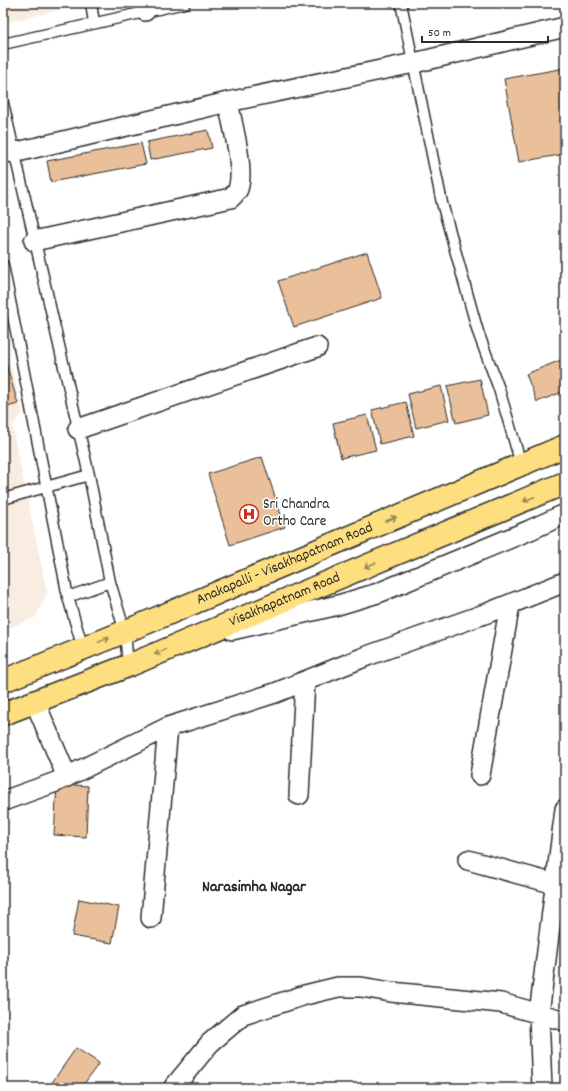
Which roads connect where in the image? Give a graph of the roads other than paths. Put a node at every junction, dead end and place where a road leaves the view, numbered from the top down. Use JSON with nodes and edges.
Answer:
{"nodes":[{"id":1,"x":91,"y":3,"type":"edge"},
{"id":2,"x":185,"y":3,"type":"edge"},
{"id":3,"x":401,"y":3,"type":"edge"},
{"id":4,"x":145,"y":7,"type":"edge"},
{"id":5,"x":94,"y":23,"type":"junction"},
{"id":6,"x":565,"y":27,"type":"edge"},
{"id":7,"x":3,"y":44,"type":"edge"},
{"id":8,"x":414,"y":63,"type":"junction"},
{"id":9,"x":228,"y":102,"type":"junction"},
{"id":10,"x":3,"y":103,"type":"edge"},
{"id":11,"x":13,"y":154,"type":"junction"},
{"id":12,"x":34,"y":241,"type":"junction"},
{"id":13,"x":3,"y":264,"type":"edge"},
{"id":14,"x":317,"y":347,"type":"dead end"},
{"id":15,"x":78,"y":429,"type":"junction"},
{"id":16,"x":565,"y":446,"type":"edge"},
{"id":17,"x":520,"y":464,"type":"junction"},
{"id":18,"x":89,"y":476,"type":"junction"},
{"id":19,"x":565,"y":483,"type":"edge"},
{"id":20,"x":46,"y":486,"type":"junction"},
{"id":21,"x":3,"y":499,"type":"edge"},
{"id":22,"x":565,"y":514,"type":"edge"},
{"id":23,"x":110,"y":582,"type":"junction"},
{"id":24,"x":565,"y":582,"type":"edge"},
{"id":25,"x":68,"y":597,"type":"junction"},
{"id":26,"x":510,"y":604,"type":"junction"},
{"id":27,"x":125,"y":632,"type":"junction"},
{"id":28,"x":192,"y":639,"type":"junction"},
{"id":29,"x":83,"y":649,"type":"junction"},
{"id":30,"x":44,"y":664,"type":"junction"},
{"id":31,"x":128,"y":666,"type":"junction"},
{"id":32,"x":3,"y":673,"type":"edge"},
{"id":33,"x":3,"y":681,"type":"edge"},
{"id":34,"x":305,"y":681,"type":"junction"},
{"id":35,"x":36,"y":702,"type":"junction"},
{"id":36,"x":3,"y":714,"type":"edge"},
{"id":37,"x":168,"y":727,"type":"junction"},
{"id":38,"x":480,"y":775,"type":"dead end"},
{"id":39,"x":67,"y":777,"type":"junction"},
{"id":40,"x":299,"y":795,"type":"dead end"},
{"id":41,"x":3,"y":800,"type":"edge"},
{"id":42,"x":565,"y":809,"type":"edge"},
{"id":43,"x":468,"y":860,"type":"dead end"},
{"id":44,"x":555,"y":884,"type":"junction"},
{"id":45,"x":151,"y":918,"type":"dead end"},
{"id":46,"x":539,"y":1014,"type":"junction"},
{"id":47,"x":565,"y":1021,"type":"edge"},
{"id":48,"x":172,"y":1088,"type":"edge"},
{"id":49,"x":542,"y":1088,"type":"edge"}],
"edges":[{"from":1,"to":5,"type":"lane"},
{"from":2,"to":4,"type":"lane"},
{"from":3,"to":8,"type":"lane"},
{"from":4,"to":5,"type":"lane"},
{"from":5,"to":7,"type":"lane"},
{"from":6,"to":8,"type":"street"},
{"from":8,"to":9,"type":"street"},
{"from":8,"to":17,"type":"lane"},
{"from":9,"to":11,"type":"street"},
{"from":9,"to":12,"type":"street"},
{"from":10,"to":11,"type":"lane"},
{"from":11,"to":12,"type":"lane"},
{"from":12,"to":15,"type":"lane"},
{"from":13,"to":20,"type":"lane"},
{"from":14,"to":15,"type":"street"},
{"from":15,"to":18,"type":"lane"},
{"from":16,"to":17,"type":"main road","name":"Anakapalli - Visakhapatnam Road"},
{"from":27,"to":17,"type":"main road","name":"Anakapalli - Visakhapatnam Road","one_way":true},
{"from":18,"to":20,"type":"lane"},
{"from":18,"to":23,"type":"lane"},
{"from":19,"to":28,"type":"main road","name":"Visakhapatnam Road","one_way":true},
{"from":20,"to":21,"type":"lane"},
{"from":20,"to":25,"type":"lane"},
{"from":22,"to":28,"type":"street"},
{"from":23,"to":25,"type":"lane"},
{"from":23,"to":27,"type":"lane"},
{"from":24,"to":26,"type":"street"},
{"from":25,"to":29,"type":"lane"},
{"from":26,"to":34,"type":"street"},
{"from":26,"to":38,"type":"street"},
{"from":29,"to":27,"type":"main road","name":"Anakapalli - Visakhapatnam Road","one_way":true},
{"from":27,"to":31,"type":"lane"},
{"from":28,"to":31,"type":"main road","name":"Visakhapatnam Road","one_way":true},
{"from":29,"to":30,"type":"main road","name":"Anakapalli - Visakhapatnam Road"},
{"from":30,"to":32,"type":"street"},
{"from":30,"to":33,"type":"main road","name":"Anakapalli - Visakhapatnam Road"},
{"from":31,"to":35,"type":"main road","name":"Visakhapatnam Road"},
{"from":34,"to":37,"type":"street"},
{"from":34,"to":40,"type":"street"},
{"from":35,"to":36,"type":"main road","name":"Visakhapatnam Road"},
{"from":35,"to":39,"type":"street"},
{"from":37,"to":39,"type":"street"},
{"from":37,"to":45,"type":"street"},
{"from":39,"to":41,"type":"street"},
{"from":42,"to":44,"type":"street"},
{"from":43,"to":44,"type":"street"},
{"from":44,"to":46,"type":"street"},
{"from":46,"to":47,"type":"street"},
{"from":46,"to":48,"type":"street"},
{"from":46,"to":49,"type":"street"}]}
